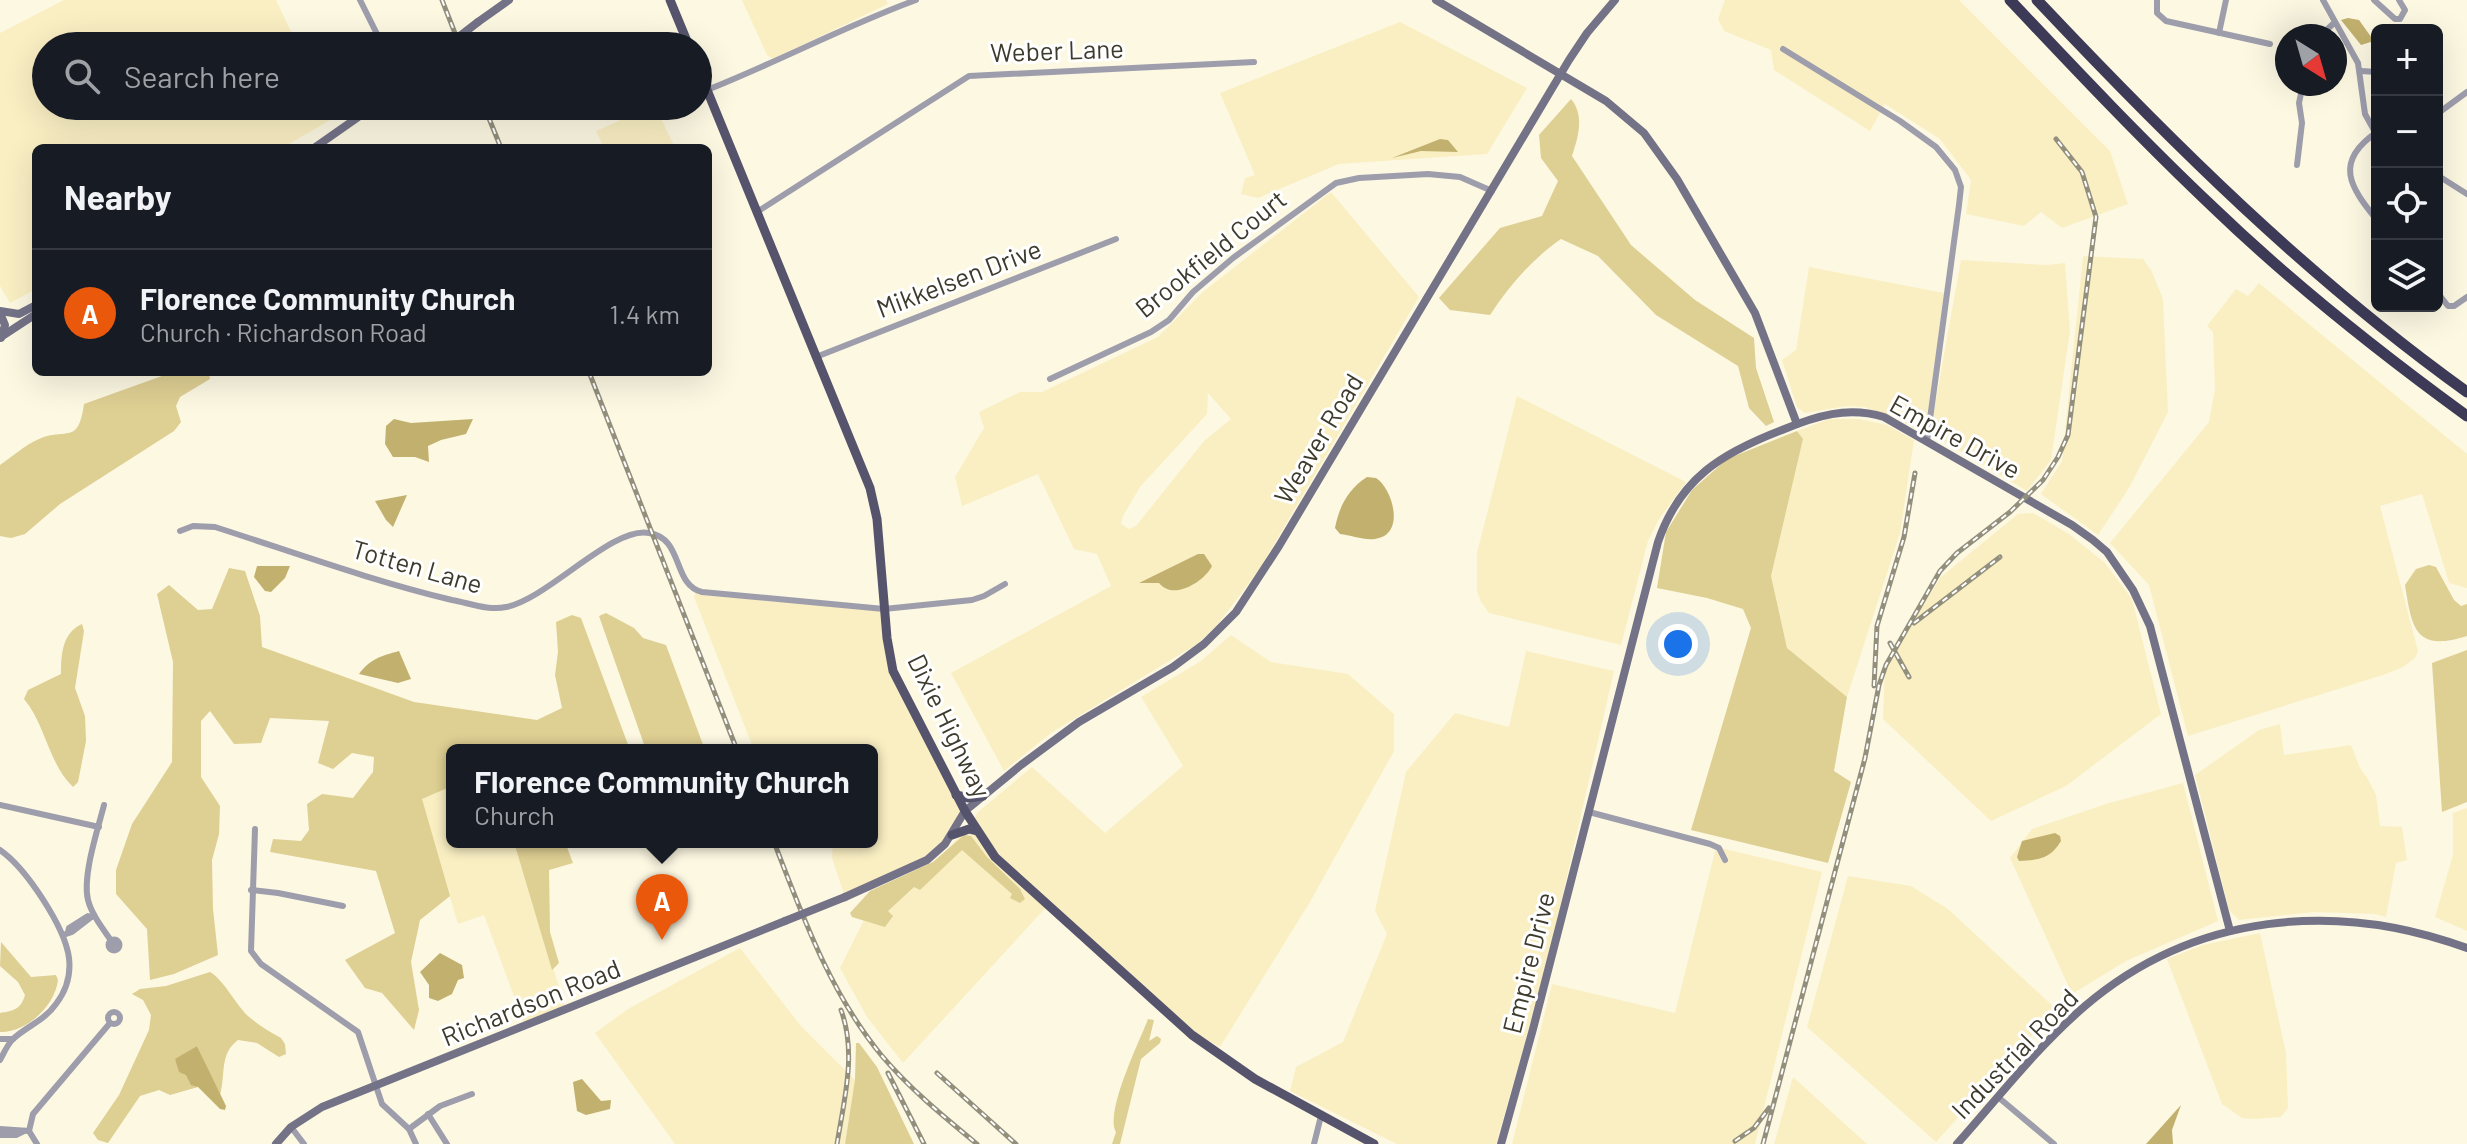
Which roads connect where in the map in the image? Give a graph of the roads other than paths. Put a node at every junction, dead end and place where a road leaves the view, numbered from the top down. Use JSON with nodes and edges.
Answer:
{"nodes":[{"id":1,"x":360,"y":0,"type":"edge"},
{"id":2,"x":670,"y":0,"type":"edge"},
{"id":3,"x":916,"y":0,"type":"edge"},
{"id":4,"x":1436,"y":0,"type":"edge"},
{"id":5,"x":1615,"y":0,"type":"edge"},
{"id":6,"x":2010,"y":0,"type":"edge"},
{"id":7,"x":2037,"y":0,"type":"edge"},
{"id":8,"x":2157,"y":0,"type":"edge"},
{"id":9,"x":2226,"y":0,"type":"edge"},
{"id":10,"x":2323,"y":0,"type":"edge"},
{"id":11,"x":2374,"y":0,"type":"edge"},
{"id":12,"x":2399,"y":0,"type":"edge"},
{"id":13,"x":505,"y":1,"type":"edge"},
{"id":14,"x":2334,"y":23,"type":"joint"},
{"id":15,"x":376,"y":32,"type":"edge"},
{"id":16,"x":465,"y":32,"type":"edge"},
{"id":17,"x":683,"y":32,"type":"edge"},
{"id":18,"x":2219,"y":33,"type":"junction"},
{"id":19,"x":2270,"y":44,"type":"dead end"},
{"id":20,"x":1783,"y":49,"type":"dead end"},
{"id":21,"x":1254,"y":62,"type":"dead end"},
{"id":22,"x":2361,"y":71,"type":"junction"},
{"id":23,"x":2371,"y":72,"type":"edge"},
{"id":24,"x":1561,"y":74,"type":"junction"},
{"id":25,"x":712,"y":88,"type":"edge"},
{"id":26,"x":2300,"y":96,"type":"edge"},
{"id":27,"x":2465,"y":98,"type":"edge"},
{"id":28,"x":712,"y":102,"type":"edge"},
{"id":29,"x":2443,"y":111,"type":"edge"},
{"id":30,"x":354,"y":120,"type":"edge"},
{"id":31,"x":2371,"y":124,"type":"edge"},
{"id":32,"x":2371,"y":138,"type":"edge"},
{"id":33,"x":320,"y":144,"type":"edge"},
{"id":34,"x":2297,"y":165,"type":"dead end"},
{"id":35,"x":2443,"y":179,"type":"edge"},
{"id":36,"x":1492,"y":191,"type":"junction"},
{"id":37,"x":2467,"y":194,"type":"edge"},
{"id":38,"x":757,"y":212,"type":"junction"},
{"id":39,"x":2371,"y":212,"type":"edge"},
{"id":40,"x":1116,"y":239,"type":"dead end"},
{"id":41,"x":2467,"y":297,"type":"edge"},
{"id":42,"x":2443,"y":300,"type":"edge"},
{"id":43,"x":32,"y":307,"type":"edge"},
{"id":44,"x":0,"y":312,"type":"edge"},
{"id":45,"x":32,"y":317,"type":"edge"},
{"id":46,"x":1,"y":338,"type":"edge"},
{"id":47,"x":816,"y":357,"type":"junction"},
{"id":48,"x":1050,"y":379,"type":"dead end"},
{"id":49,"x":2467,"y":392,"type":"edge"},
{"id":50,"x":2467,"y":416,"type":"edge"},
{"id":51,"x":1797,"y":424,"type":"junction"},
{"id":52,"x":1927,"y":441,"type":"junction"},
{"id":53,"x":180,"y":531,"type":"dead end"},
{"id":54,"x":1005,"y":584,"type":"dead end"},
{"id":55,"x":884,"y":609,"type":"junction"},
{"id":56,"x":956,"y":795,"type":"junction"},
{"id":57,"x":983,"y":796,"type":"junction"},
{"id":58,"x":0,"y":805,"type":"edge"},
{"id":59,"x":104,"y":805,"type":"dead end"},
{"id":60,"x":965,"y":811,"type":"junction"},
{"id":61,"x":1589,"y":812,"type":"junction"},
{"id":62,"x":99,"y":827,"type":"junction"},
{"id":63,"x":255,"y":829,"type":"dead end"},
{"id":64,"x":977,"y":831,"type":"junction"},
{"id":65,"x":952,"y":835,"type":"junction"},
{"id":66,"x":0,"y":850,"type":"edge"},
{"id":67,"x":1725,"y":860,"type":"dead end"},
{"id":68,"x":251,"y":890,"type":"junction"},
{"id":69,"x":343,"y":906,"type":"dead end"},
{"id":70,"x":92,"y":916,"type":"junction"},
{"id":71,"x":2230,"y":931,"type":"junction"},
{"id":72,"x":66,"y":933,"type":"junction"},
{"id":73,"x":112,"y":942,"type":"dead end"},
{"id":74,"x":2467,"y":948,"type":"edge"},
{"id":75,"x":110,"y":1023,"type":"dead end"},
{"id":76,"x":0,"y":1039,"type":"edge"},
{"id":77,"x":13,"y":1039,"type":"junction"},
{"id":78,"x":0,"y":1060,"type":"edge"},
{"id":79,"x":376,"y":1085,"type":"junction"},
{"id":80,"x":472,"y":1094,"type":"dead end"},
{"id":81,"x":1998,"y":1097,"type":"junction"},
{"id":82,"x":428,"y":1114,"type":"junction"},
{"id":83,"x":1321,"y":1116,"type":"junction"},
{"id":84,"x":291,"y":1127,"type":"junction"},
{"id":85,"x":409,"y":1129,"type":"junction"},
{"id":86,"x":26,"y":1131,"type":"junction"},
{"id":87,"x":0,"y":1132,"type":"edge"},
{"id":88,"x":37,"y":1144,"type":"edge"},
{"id":89,"x":276,"y":1144,"type":"edge"},
{"id":90,"x":304,"y":1144,"type":"edge"},
{"id":91,"x":416,"y":1144,"type":"edge"},
{"id":92,"x":447,"y":1144,"type":"edge"},
{"id":93,"x":1314,"y":1144,"type":"edge"},
{"id":94,"x":1374,"y":1144,"type":"edge"},
{"id":95,"x":1501,"y":1144,"type":"edge"},
{"id":96,"x":1957,"y":1144,"type":"edge"},
{"id":97,"x":2054,"y":1144,"type":"edge"}],
"edges":[{"from":1,"to":15,"type":"street"},
{"from":2,"to":17,"type":"main road"},
{"from":3,"to":25,"type":"street"},
{"from":4,"to":24,"type":"street"},
{"from":5,"to":24,"type":"street","name":"Weaver Road"},
{"from":6,"to":50,"type":"highway"},
{"from":7,"to":49,"type":"highway"},
{"from":8,"to":18,"type":"street"},
{"from":9,"to":18,"type":"street"},
{"from":10,"to":14,"type":"street"},
{"from":11,"to":12,"type":"street"},
{"from":13,"to":16,"type":"street","bridge":true},
{"from":14,"to":22,"type":"street"},
{"from":18,"to":19,"type":"street"},
{"from":20,"to":52,"type":"street"},
{"from":21,"to":38,"type":"street","name":"Weber Lane"},
{"from":22,"to":23,"type":"street"},
{"from":22,"to":31,"type":"street"},
{"from":24,"to":36,"type":"street","name":"Weaver Road"},
{"from":24,"to":51,"type":"street"},
{"from":26,"to":34,"type":"street"},
{"from":27,"to":29,"type":"street"},
{"from":28,"to":38,"type":"main road","name":"Dixie Highway"},
{"from":30,"to":33,"type":"street"},
{"from":32,"to":39,"type":"street"},
{"from":35,"to":37,"type":"street"},
{"from":36,"to":48,"type":"street","name":"Brookfield Court"},
{"from":36,"to":57,"type":"street","name":"Weaver Road"},
{"from":38,"to":47,"type":"main road","name":"Dixie Highway"},
{"from":40,"to":47,"type":"street","name":"Mikkelsen Drive"},
{"from":41,"to":42,"type":"street"},
{"from":43,"to":44,"type":"street"},
{"from":44,"to":46,"type":"street"},
{"from":45,"to":46,"type":"street"},
{"from":47,"to":55,"type":"main road","name":"Dixie Highway"},
{"from":51,"to":52,"type":"street","name":"Empire Drive"},
{"from":51,"to":61,"type":"street","name":"Empire Drive"},
{"from":52,"to":71,"type":"street","name":"Empire Drive"},
{"from":53,"to":55,"type":"street","name":"Totten Lane"},
{"from":54,"to":55,"type":"street"},
{"from":55,"to":56,"type":"main road","name":"Dixie Highway"},
{"from":56,"to":57,"type":"main road"},
{"from":56,"to":60,"type":"main road","name":"Dixie Highway"},
{"from":57,"to":60,"type":"street","name":"Weaver Road"},
{"from":58,"to":62,"type":"street"},
{"from":59,"to":62,"type":"street"},
{"from":60,"to":64,"type":"main road","name":"Dixie Highway"},
{"from":60,"to":65,"type":"street","name":"Richardson Road"},
{"from":61,"to":67,"type":"street"},
{"from":61,"to":95,"type":"street","name":"Empire Drive"},
{"from":62,"to":70,"type":"street"},
{"from":63,"to":68,"type":"street"},
{"from":64,"to":65,"type":"main road"},
{"from":64,"to":83,"type":"main road","name":"Dixie Highway"},
{"from":65,"to":79,"type":"street","name":"Richardson Road","bridge":true},
{"from":66,"to":72,"type":"street"},
{"from":68,"to":69,"type":"street"},
{"from":68,"to":79,"type":"street"},
{"from":70,"to":72,"type":"street"},
{"from":70,"to":73,"type":"street"},
{"from":71,"to":74,"type":"street","name":"Industrial Road"},
{"from":71,"to":81,"type":"street","name":"Industrial Road"},
{"from":72,"to":77,"type":"street"},
{"from":75,"to":86,"type":"street"},
{"from":76,"to":77,"type":"street"},
{"from":77,"to":78,"type":"street"},
{"from":79,"to":84,"type":"street","name":"Richardson Road"},
{"from":79,"to":85,"type":"street"},
{"from":80,"to":82,"type":"street"},
{"from":81,"to":96,"type":"street","name":"Industrial Road"},
{"from":81,"to":97,"type":"street"},
{"from":82,"to":85,"type":"street"},
{"from":82,"to":92,"type":"street"},
{"from":83,"to":93,"type":"street"},
{"from":83,"to":94,"type":"main road","name":"Dixie Highway"},
{"from":84,"to":89,"type":"street","name":"Richardson Road"},
{"from":84,"to":90,"type":"street"},
{"from":85,"to":91,"type":"street"},
{"from":86,"to":87,"type":"street"},
{"from":86,"to":88,"type":"street"}]}
